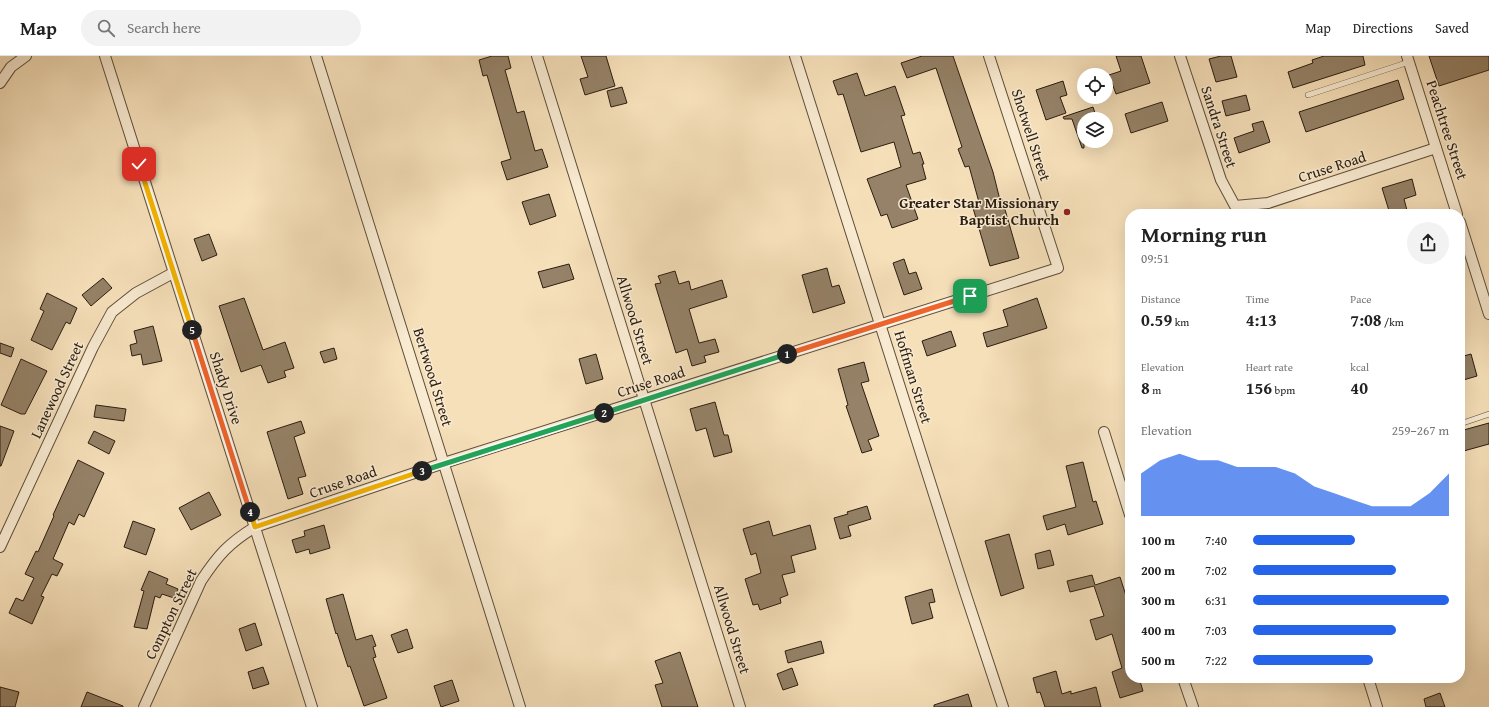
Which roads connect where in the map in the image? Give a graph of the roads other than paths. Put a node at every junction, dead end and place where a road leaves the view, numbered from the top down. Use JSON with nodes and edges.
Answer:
{"nodes":[{"id":1,"x":26,"y":56,"type":"edge"},
{"id":2,"x":105,"y":56,"type":"edge"},
{"id":3,"x":316,"y":56,"type":"edge"},
{"id":4,"x":537,"y":56,"type":"edge"},
{"id":5,"x":795,"y":56,"type":"edge"},
{"id":6,"x":989,"y":56,"type":"edge"},
{"id":7,"x":1180,"y":56,"type":"edge"},
{"id":8,"x":1408,"y":59,"type":"edge"},
{"id":9,"x":0,"y":83,"type":"edge"},
{"id":10,"x":1308,"y":95,"type":"dead end"},
{"id":11,"x":1436,"y":148,"type":"junction"},
{"id":12,"x":1235,"y":206,"type":"joint"},
{"id":13,"x":1455,"y":209,"type":"edge"},
{"id":14,"x":1465,"y":238,"type":"edge"},
{"id":15,"x":1058,"y":268,"type":"joint"},
{"id":16,"x":173,"y":273,"type":"junction"},
{"id":17,"x":1489,"y":314,"type":"edge"},
{"id":18,"x":881,"y":324,"type":"junction"},
{"id":19,"x":644,"y":400,"type":"junction"},
{"id":20,"x":1489,"y":414,"type":"edge"},
{"id":21,"x":1465,"y":422,"type":"edge"},
{"id":22,"x":1104,"y":432,"type":"dead end"},
{"id":23,"x":444,"y":464,"type":"junction"},
{"id":24,"x":1125,"y":499,"type":"edge"},
{"id":25,"x":255,"y":527,"type":"junction"},
{"id":26,"x":0,"y":547,"type":"edge"},
{"id":27,"x":1184,"y":683,"type":"edge"},
{"id":28,"x":1370,"y":683,"type":"edge"},
{"id":29,"x":144,"y":707,"type":"edge"},
{"id":30,"x":312,"y":707,"type":"edge"},
{"id":31,"x":520,"y":707,"type":"edge"},
{"id":32,"x":740,"y":707,"type":"edge"},
{"id":33,"x":1004,"y":707,"type":"edge"},
{"id":34,"x":1191,"y":707,"type":"edge"},
{"id":35,"x":1377,"y":707,"type":"edge"}],
"edges":[{"from":1,"to":9,"type":"street"},
{"from":2,"to":16,"type":"street","name":"Shady Drive"},
{"from":3,"to":23,"type":"street","name":"Bertwood Street"},
{"from":4,"to":19,"type":"street","name":"Allwood Street"},
{"from":5,"to":18,"type":"street","name":"Hoffman Street"},
{"from":6,"to":15,"type":"street","name":"Shotwell Street"},
{"from":7,"to":12,"type":"street","name":"Sandra Street"},
{"from":8,"to":10,"type":"lane"},
{"from":8,"to":11,"type":"street","name":"Peachtree Street"},
{"from":11,"to":12,"type":"street","name":"Cruse Road"},
{"from":11,"to":13,"type":"street","name":"Peachtree Street"},
{"from":14,"to":17,"type":"street"},
{"from":15,"to":18,"type":"street","name":"Cruse Road"},
{"from":16,"to":25,"type":"street","name":"Shady Drive"},
{"from":16,"to":26,"type":"street","name":"Lanewood Street"},
{"from":18,"to":19,"type":"street","name":"Cruse Road"},
{"from":18,"to":33,"type":"street","name":"Hoffman Street"},
{"from":19,"to":23,"type":"street","name":"Cruse Road"},
{"from":19,"to":32,"type":"street","name":"Allwood Street"},
{"from":20,"to":21,"type":"lane"},
{"from":22,"to":24,"type":"street"},
{"from":23,"to":25,"type":"street","name":"Cruse Road"},
{"from":23,"to":31,"type":"street","name":"Bertwood Street"},
{"from":25,"to":29,"type":"street","name":"Compton Street"},
{"from":25,"to":30,"type":"street","name":"Shady Drive"},
{"from":27,"to":34,"type":"street"},
{"from":28,"to":35,"type":"street"}]}
